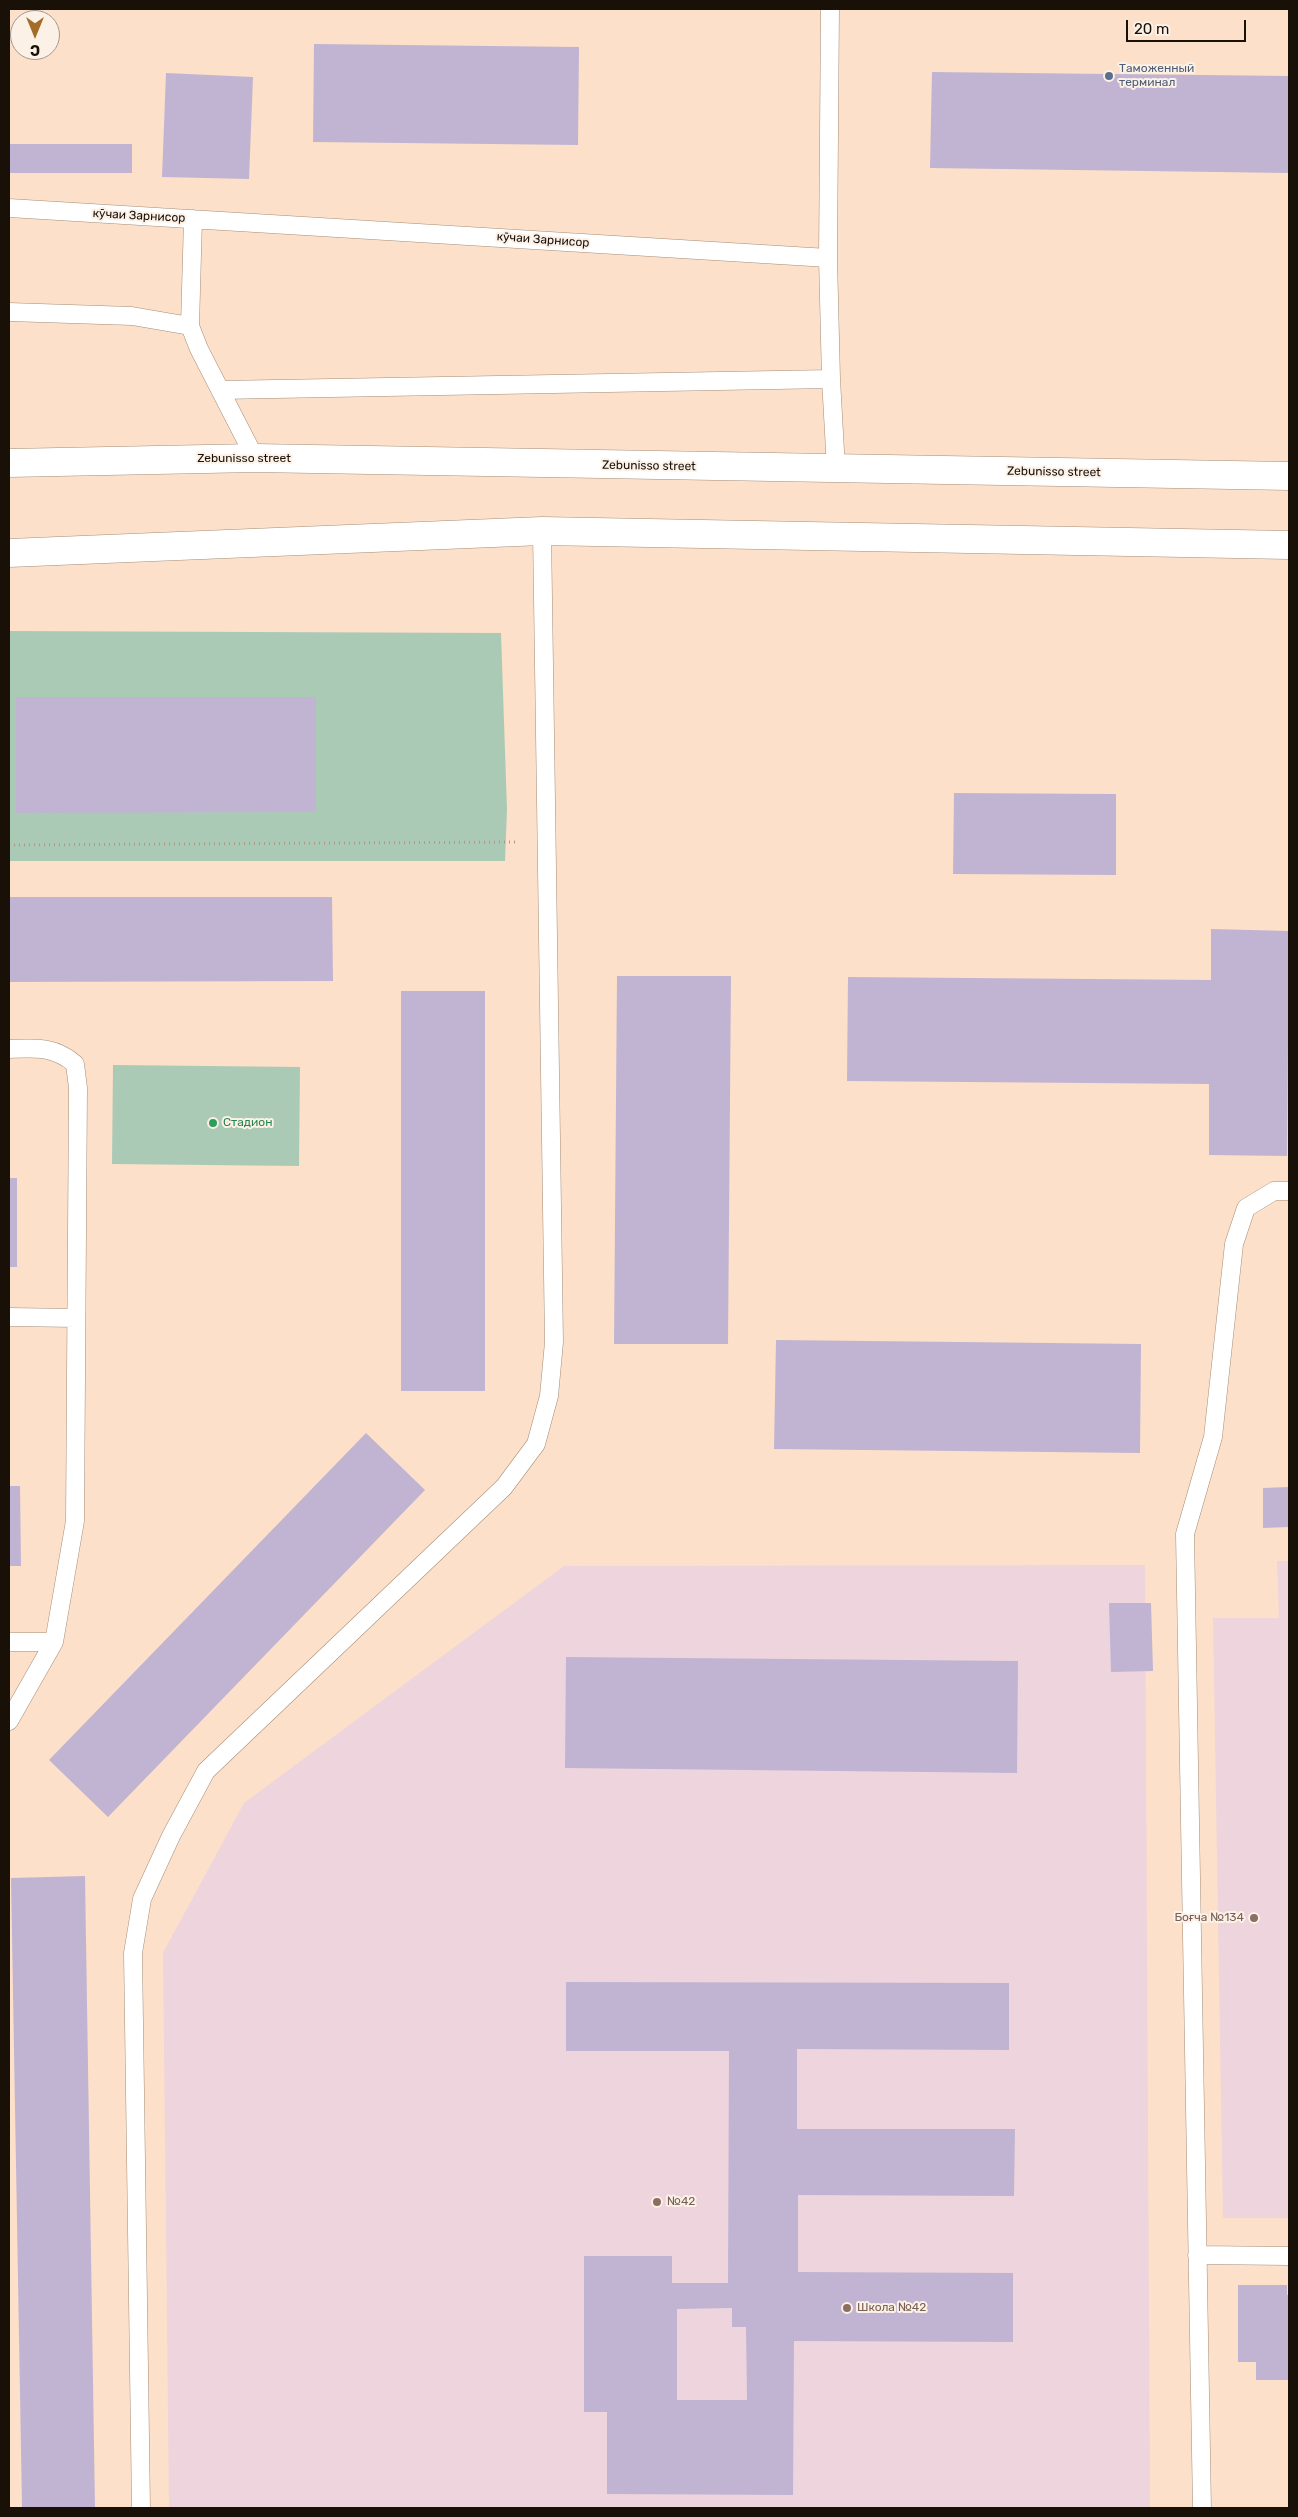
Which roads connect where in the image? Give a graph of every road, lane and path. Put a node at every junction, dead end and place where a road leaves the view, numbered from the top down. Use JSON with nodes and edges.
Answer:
{"nodes":[{"id":1,"x":830,"y":9,"type":"edge"},
{"id":2,"x":9,"y":208,"type":"edge"},
{"id":3,"x":193,"y":219,"type":"junction"},
{"id":4,"x":828,"y":258,"type":"junction"},
{"id":5,"x":9,"y":312,"type":"edge"},
{"id":6,"x":190,"y":326,"type":"junction"},
{"id":7,"x":831,"y":379,"type":"junction"},
{"id":8,"x":220,"y":390,"type":"junction"},
{"id":9,"x":255,"y":458,"type":"junction"},
{"id":10,"x":9,"y":463,"type":"edge"},
{"id":11,"x":836,"y":469,"type":"junction"},
{"id":12,"x":1289,"y":476,"type":"edge"},
{"id":13,"x":542,"y":531,"type":"junction"},
{"id":14,"x":1289,"y":545,"type":"edge"},
{"id":15,"x":9,"y":552,"type":"edge"},
{"id":16,"x":546,"y":842,"type":"junction"},
{"id":17,"x":9,"y":845,"type":"edge"},
{"id":18,"x":9,"y":1049,"type":"edge"},
{"id":19,"x":1289,"y":1191,"type":"edge"},
{"id":20,"x":9,"y":1317,"type":"edge"},
{"id":21,"x":76,"y":1318,"type":"junction"},
{"id":22,"x":9,"y":1642,"type":"edge"},
{"id":23,"x":54,"y":1642,"type":"junction"},
{"id":24,"x":9,"y":1721,"type":"edge"},
{"id":25,"x":1197,"y":2255,"type":"junction"},
{"id":26,"x":1289,"y":2256,"type":"edge"},
{"id":27,"x":141,"y":2508,"type":"edge"},
{"id":28,"x":1202,"y":2508,"type":"edge"}],
"edges":[{"from":1,"to":4,"type":"lane"},
{"from":2,"to":3,"type":"lane","name":"кӯчаи Зарнисор"},
{"from":3,"to":4,"type":"lane","name":"кӯчаи Зарнисор"},
{"from":3,"to":6,"type":"lane"},
{"from":4,"to":7,"type":"lane"},
{"from":5,"to":6,"type":"lane"},
{"from":6,"to":8,"type":"lane"},
{"from":7,"to":8,"type":"lane"},
{"from":7,"to":11,"type":"lane"},
{"from":8,"to":9,"type":"lane"},
{"from":9,"to":10,"type":"main road","name":"Zebunisso street"},
{"from":9,"to":11,"type":"main road","name":"Zebunisso street"},
{"from":11,"to":12,"type":"main road","name":"Zebunisso street"},
{"from":13,"to":14,"type":"main road"},
{"from":13,"to":15,"type":"main road"},
{"from":13,"to":16,"type":"lane"},
{"from":16,"to":17,"type":"path"},
{"from":16,"to":27,"type":"lane"},
{"from":18,"to":21,"type":"lane"},
{"from":19,"to":25,"type":"lane"},
{"from":20,"to":21,"type":"lane"},
{"from":21,"to":23,"type":"lane"},
{"from":22,"to":23,"type":"lane"},
{"from":23,"to":24,"type":"lane"},
{"from":25,"to":26,"type":"lane"},
{"from":25,"to":28,"type":"lane"}]}
